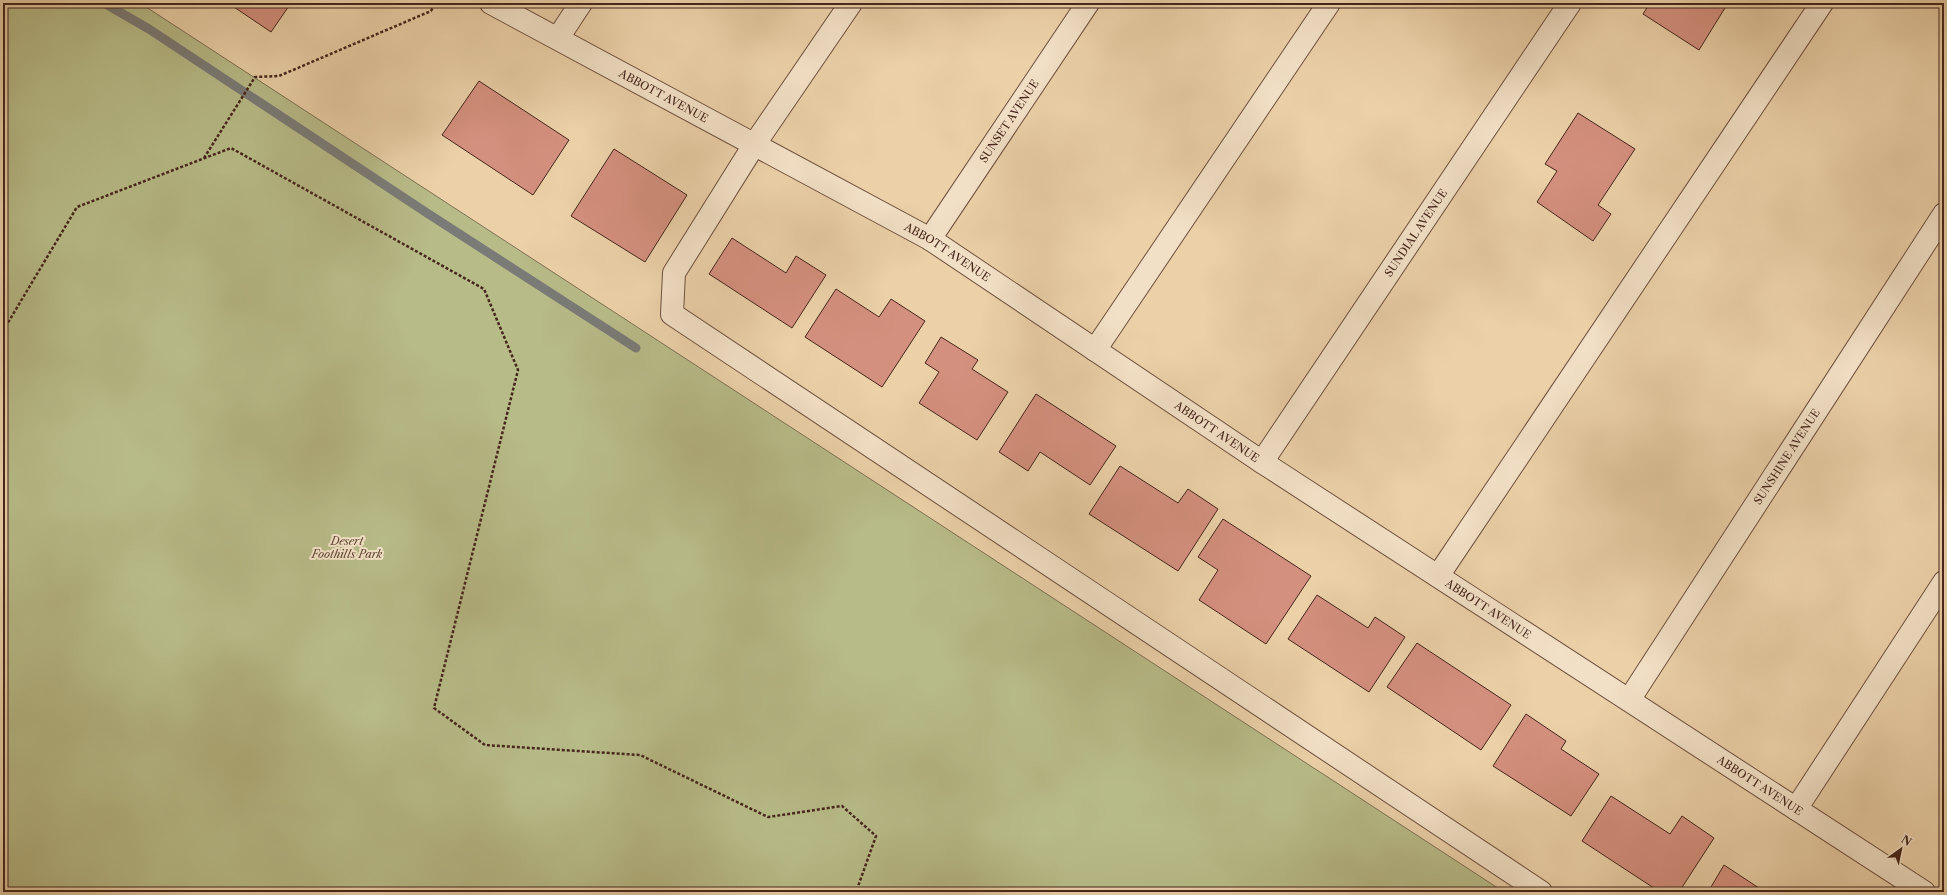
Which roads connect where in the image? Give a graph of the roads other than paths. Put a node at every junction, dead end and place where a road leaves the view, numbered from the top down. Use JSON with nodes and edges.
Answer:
{"nodes":[{"id":1,"x":491,"y":3,"type":"edge"},
{"id":2,"x":581,"y":3,"type":"edge"},
{"id":3,"x":851,"y":3,"type":"edge"},
{"id":4,"x":1088,"y":3,"type":"edge"},
{"id":5,"x":1329,"y":3,"type":"edge"},
{"id":6,"x":1570,"y":3,"type":"edge"},
{"id":7,"x":1822,"y":3,"type":"edge"},
{"id":8,"x":558,"y":38,"type":"junction"},
{"id":9,"x":754,"y":145,"type":"junction"},
{"id":10,"x":1944,"y":214,"type":"edge"},
{"id":11,"x":930,"y":239,"type":"junction"},
{"id":12,"x":1095,"y":350,"type":"junction"},
{"id":13,"x":1262,"y":462,"type":"junction"},
{"id":14,"x":1438,"y":576,"type":"junction"},
{"id":15,"x":1944,"y":582,"type":"edge"},
{"id":16,"x":1629,"y":700,"type":"junction"},
{"id":17,"x":1796,"y":809,"type":"junction"},
{"id":18,"x":1541,"y":892,"type":"edge"},
{"id":19,"x":1924,"y":892,"type":"edge"}],
"edges":[{"from":1,"to":8,"type":"street","name":"ABBOTT AVENUE"},
{"from":2,"to":8,"type":"street"},
{"from":3,"to":9,"type":"street"},
{"from":4,"to":11,"type":"street","name":"SUNSET AVENUE"},
{"from":5,"to":12,"type":"street"},
{"from":6,"to":13,"type":"street","name":"SUNDIAL AVENUE"},
{"from":7,"to":14,"type":"street"},
{"from":8,"to":9,"type":"street","name":"ABBOTT AVENUE"},
{"from":9,"to":11,"type":"street","name":"ABBOTT AVENUE"},
{"from":9,"to":18,"type":"street"},
{"from":10,"to":16,"type":"street","name":"SUNSHINE AVENUE"},
{"from":11,"to":12,"type":"street","name":"ABBOTT AVENUE"},
{"from":12,"to":13,"type":"street","name":"ABBOTT AVENUE"},
{"from":13,"to":14,"type":"street","name":"ABBOTT AVENUE"},
{"from":14,"to":16,"type":"street","name":"ABBOTT AVENUE"},
{"from":15,"to":17,"type":"street"},
{"from":16,"to":17,"type":"street","name":"ABBOTT AVENUE"},
{"from":17,"to":19,"type":"street","name":"ABBOTT AVENUE"}]}
